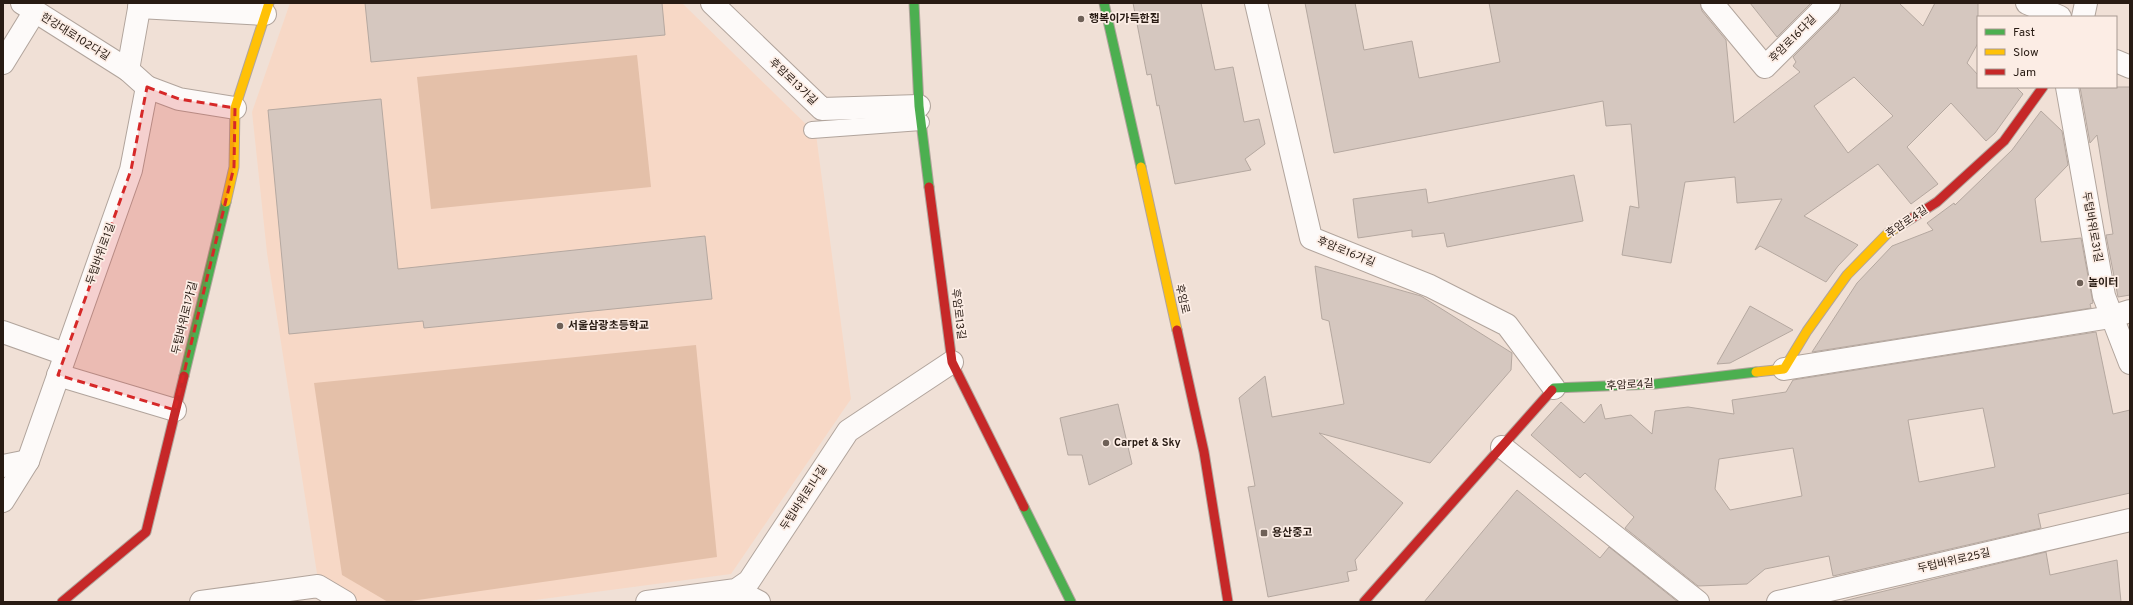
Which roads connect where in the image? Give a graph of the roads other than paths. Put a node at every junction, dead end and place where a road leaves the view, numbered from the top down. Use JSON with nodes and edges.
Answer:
{"nodes":[{"id":1,"x":712,"y":3,"type":"edge"},
{"id":2,"x":914,"y":3,"type":"edge"},
{"id":3,"x":1104,"y":3,"type":"edge"},
{"id":4,"x":1256,"y":3,"type":"edge"},
{"id":5,"x":1712,"y":3,"type":"edge"},
{"id":6,"x":1829,"y":3,"type":"edge"},
{"id":7,"x":2027,"y":3,"type":"edge"},
{"id":8,"x":2086,"y":3,"type":"edge"},
{"id":9,"x":140,"y":5,"type":"edge"},
{"id":10,"x":29,"y":7,"type":"edge"},
{"id":11,"x":267,"y":8,"type":"edge"},
{"id":12,"x":2058,"y":16,"type":"edge"},
{"id":13,"x":2083,"y":16,"type":"edge"},
{"id":14,"x":2117,"y":61,"type":"edge"},
{"id":15,"x":3,"y":63,"type":"edge"},
{"id":16,"x":2130,"y":67,"type":"edge"},
{"id":17,"x":128,"y":70,"type":"junction"},
{"id":18,"x":147,"y":87,"type":"junction"},
{"id":19,"x":2042,"y":88,"type":"edge"},
{"id":20,"x":2067,"y":88,"type":"edge"},
{"id":21,"x":235,"y":108,"type":"junction"},
{"id":22,"x":920,"y":114,"type":"junction"},
{"id":23,"x":812,"y":130,"type":"dead end"},
{"id":24,"x":2120,"y":314,"type":"edge"},
{"id":25,"x":3,"y":332,"type":"edge"},
{"id":26,"x":65,"y":354,"type":"junction"},
{"id":27,"x":952,"y":362,"type":"junction"},
{"id":28,"x":2130,"y":363,"type":"edge"},
{"id":29,"x":1784,"y":369,"type":"junction"},
{"id":30,"x":58,"y":375,"type":"junction"},
{"id":31,"x":1554,"y":388,"type":"junction"},
{"id":32,"x":175,"y":410,"type":"junction"},
{"id":33,"x":1502,"y":447,"type":"junction"},
{"id":34,"x":28,"y":461,"type":"junction"},
{"id":35,"x":3,"y":466,"type":"edge"},
{"id":36,"x":3,"y":501,"type":"edge"},
{"id":37,"x":2130,"y":520,"type":"edge"},
{"id":38,"x":736,"y":590,"type":"junction"},
{"id":39,"x":62,"y":602,"type":"edge"},
{"id":40,"x":201,"y":602,"type":"edge"},
{"id":41,"x":345,"y":602,"type":"edge"},
{"id":42,"x":647,"y":602,"type":"edge"},
{"id":43,"x":759,"y":602,"type":"edge"},
{"id":44,"x":1071,"y":602,"type":"edge"},
{"id":45,"x":1228,"y":602,"type":"edge"},
{"id":46,"x":1364,"y":602,"type":"edge"},
{"id":47,"x":1698,"y":602,"type":"edge"},
{"id":48,"x":1778,"y":602,"type":"edge"}],
"edges":[{"from":1,"to":22,"type":"street","name":"후암로13가길"},
{"from":2,"to":22,"type":"street","name":"후암로13길"},
{"from":3,"to":45,"type":"street","name":"후암로"},
{"from":4,"to":31,"type":"street","name":"후암로16가길"},
{"from":5,"to":6,"type":"street","name":"후암로16다길"},
{"from":7,"to":12,"type":"street"},
{"from":8,"to":13,"type":"street"},
{"from":9,"to":11,"type":"street"},
{"from":9,"to":17,"type":"street"},
{"from":10,"to":15,"type":"street"},
{"from":10,"to":17,"type":"street","name":"한강대로102다길"},
{"from":11,"to":21,"type":"street","name":"두텁바위로1가길"},
{"from":14,"to":16,"type":"street"},
{"from":17,"to":18,"type":"street"},
{"from":18,"to":21,"type":"street"},
{"from":18,"to":26,"type":"street","name":"두텁바위로1길"},
{"from":19,"to":29,"type":"street","name":"후암로4길"},
{"from":20,"to":24,"type":"street","name":"두텁바위로31길"},
{"from":21,"to":32,"type":"street","name":"두텁바위로1가길"},
{"from":22,"to":23,"type":"lane"},
{"from":22,"to":27,"type":"street","name":"후암로13길"},
{"from":24,"to":28,"type":"street","name":"두텁바위로31길"},
{"from":24,"to":29,"type":"street","name":"후암로4길"},
{"from":25,"to":26,"type":"street"},
{"from":26,"to":30,"type":"street","name":"두텁바위로1길"},
{"from":27,"to":38,"type":"street","name":"두텁바위로1나길"},
{"from":27,"to":44,"type":"street","name":"후암로13길"},
{"from":29,"to":31,"type":"street","name":"후암로4길"},
{"from":30,"to":32,"type":"street"},
{"from":30,"to":34,"type":"street","name":"두텁바위로1길"},
{"from":31,"to":33,"type":"street"},
{"from":32,"to":39,"type":"street","name":"두텁바위로1가길"},
{"from":33,"to":46,"type":"street"},
{"from":33,"to":47,"type":"street"},
{"from":34,"to":35,"type":"street"},
{"from":34,"to":36,"type":"street","name":"두텁바위로1길"},
{"from":37,"to":48,"type":"street","name":"두텁바위로25길"},
{"from":38,"to":42,"type":"street"},
{"from":38,"to":43,"type":"street"},
{"from":40,"to":41,"type":"street"}]}
